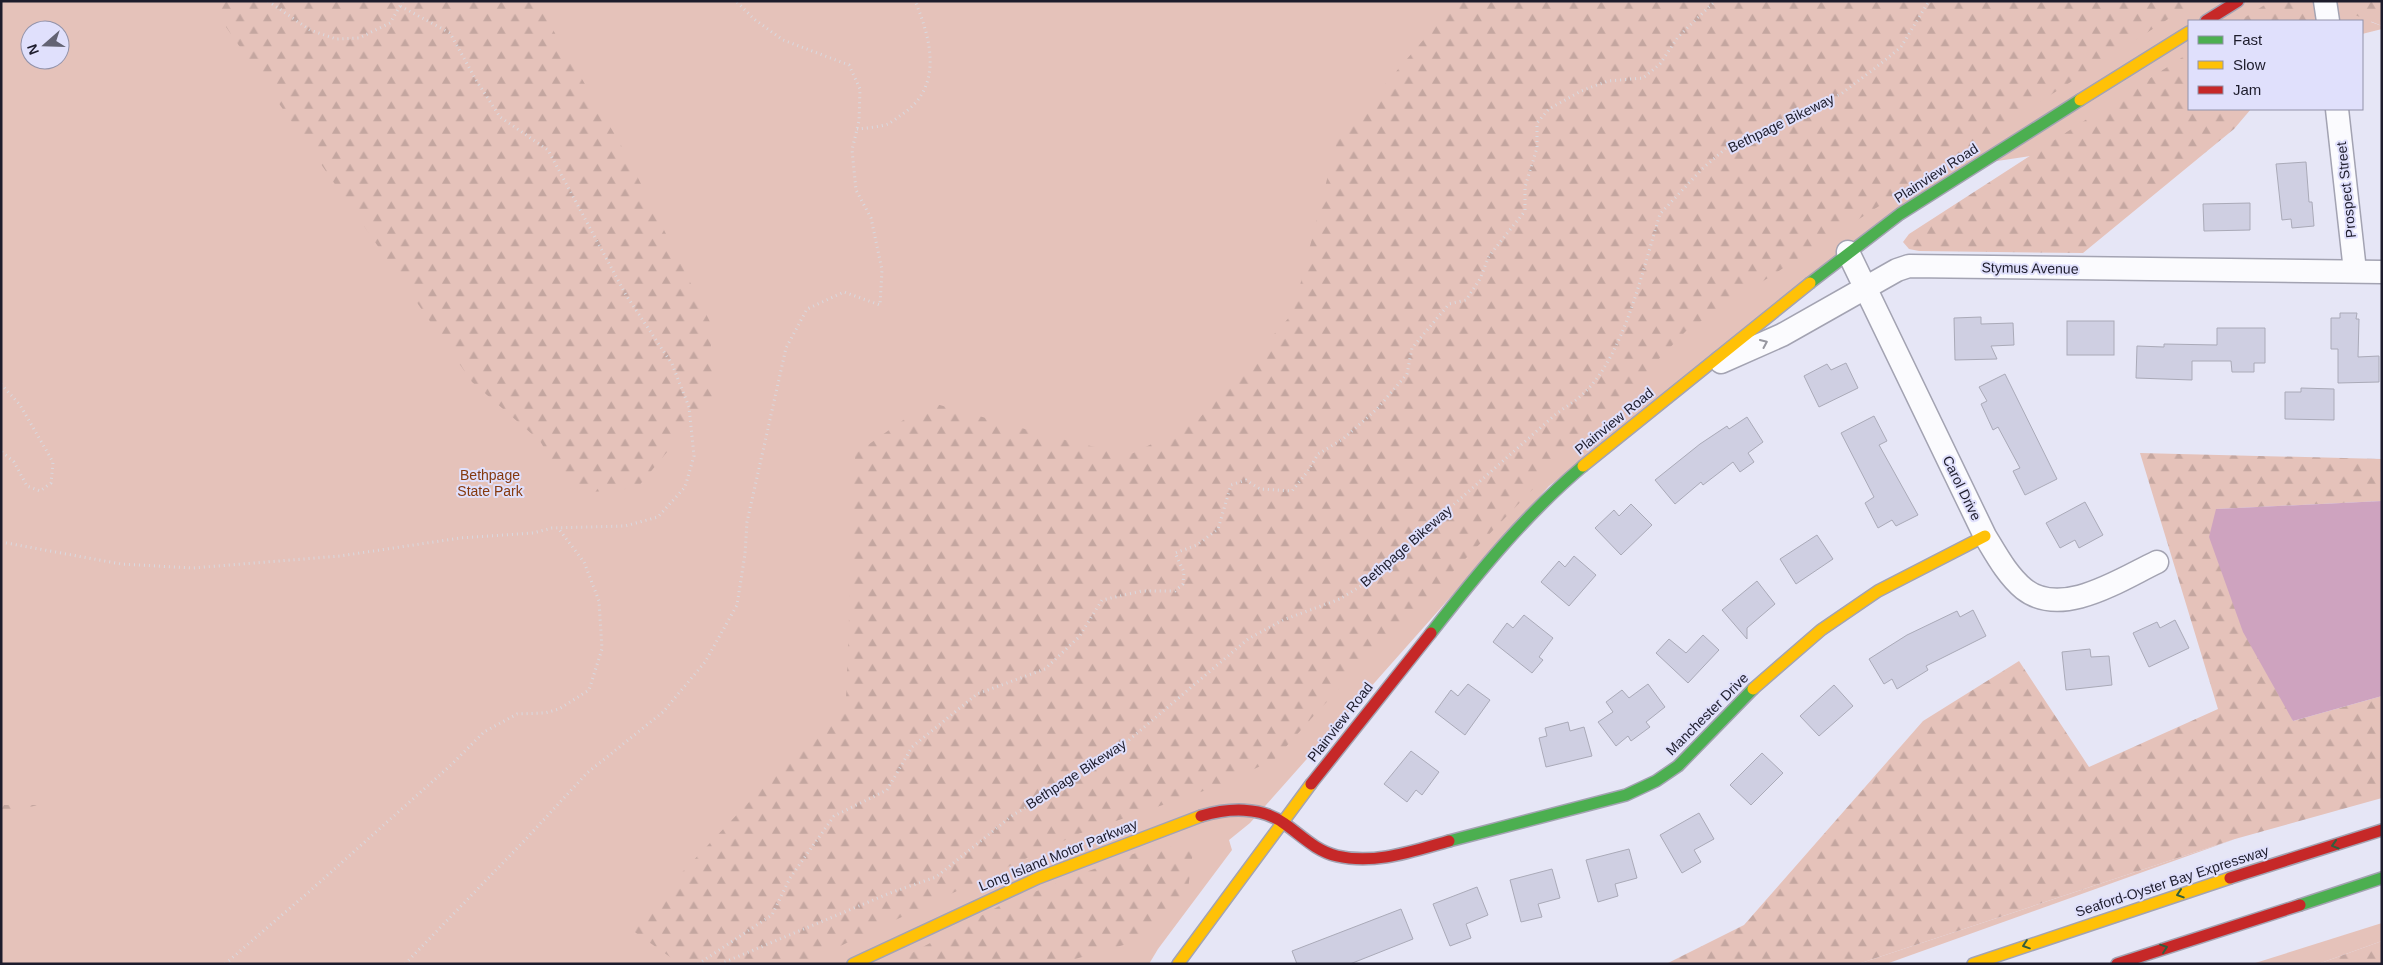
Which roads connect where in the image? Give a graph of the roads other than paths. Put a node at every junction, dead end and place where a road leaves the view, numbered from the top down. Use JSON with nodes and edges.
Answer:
{"nodes":[{"id":1,"x":2238,"y":1,"type":"edge"},
{"id":2,"x":2325,"y":1,"type":"edge"},
{"id":3,"x":2208,"y":20,"type":"edge"},
{"id":4,"x":2328,"y":20,"type":"edge"},
{"id":5,"x":2188,"y":33,"type":"edge"},
{"id":6,"x":2337,"y":110,"type":"edge"},
{"id":7,"x":1848,"y":252,"type":"junction"},
{"id":8,"x":2355,"y":272,"type":"junction"},
{"id":9,"x":2382,"y":272,"type":"edge"},
{"id":10,"x":1866,"y":289,"type":"junction"},
{"id":11,"x":1704,"y":369,"type":"junction"},
{"id":12,"x":1986,"y":536,"type":"junction"},
{"id":13,"x":2157,"y":562,"type":"dead end"},
{"id":14,"x":1282,"y":820,"type":"junction"},
{"id":15,"x":2382,"y":830,"type":"edge"},
{"id":16,"x":2382,"y":878,"type":"edge"},
{"id":17,"x":853,"y":964,"type":"edge"},
{"id":18,"x":1178,"y":964,"type":"edge"},
{"id":19,"x":1973,"y":964,"type":"edge"},
{"id":20,"x":2117,"y":964,"type":"edge"}],
"edges":[{"from":1,"to":3,"type":"main road"},
{"from":2,"to":4,"type":"street"},
{"from":5,"to":7,"type":"main road","name":"Plainview Road"},
{"from":6,"to":8,"type":"street","name":"Prospect Street"},
{"from":7,"to":10,"type":"street","name":"Carol Drive"},
{"from":7,"to":11,"type":"main road","name":"Plainview Road"},
{"from":8,"to":9,"type":"street","name":"Stymus Avenue"},
{"from":8,"to":10,"type":"street","name":"Stymus Avenue"},
{"from":11,"to":10,"type":"street","name":"Stymus Avenue","one_way":true},
{"from":10,"to":12,"type":"street","name":"Carol Drive"},
{"from":11,"to":14,"type":"main road","name":"Plainview Road"},
{"from":12,"to":13,"type":"street","name":"Carol Drive"},
{"from":12,"to":14,"type":"main road","name":"Manchester Drive"},
{"from":14,"to":17,"type":"main road","name":"Long Island Motor Parkway"},
{"from":14,"to":18,"type":"main road","name":"Plainview Road"},
{"from":15,"to":19,"type":"main road","name":"Seaford-Oyster Bay Expressway","one_way":true},
{"from":20,"to":16,"type":"main road","one_way":true}]}
